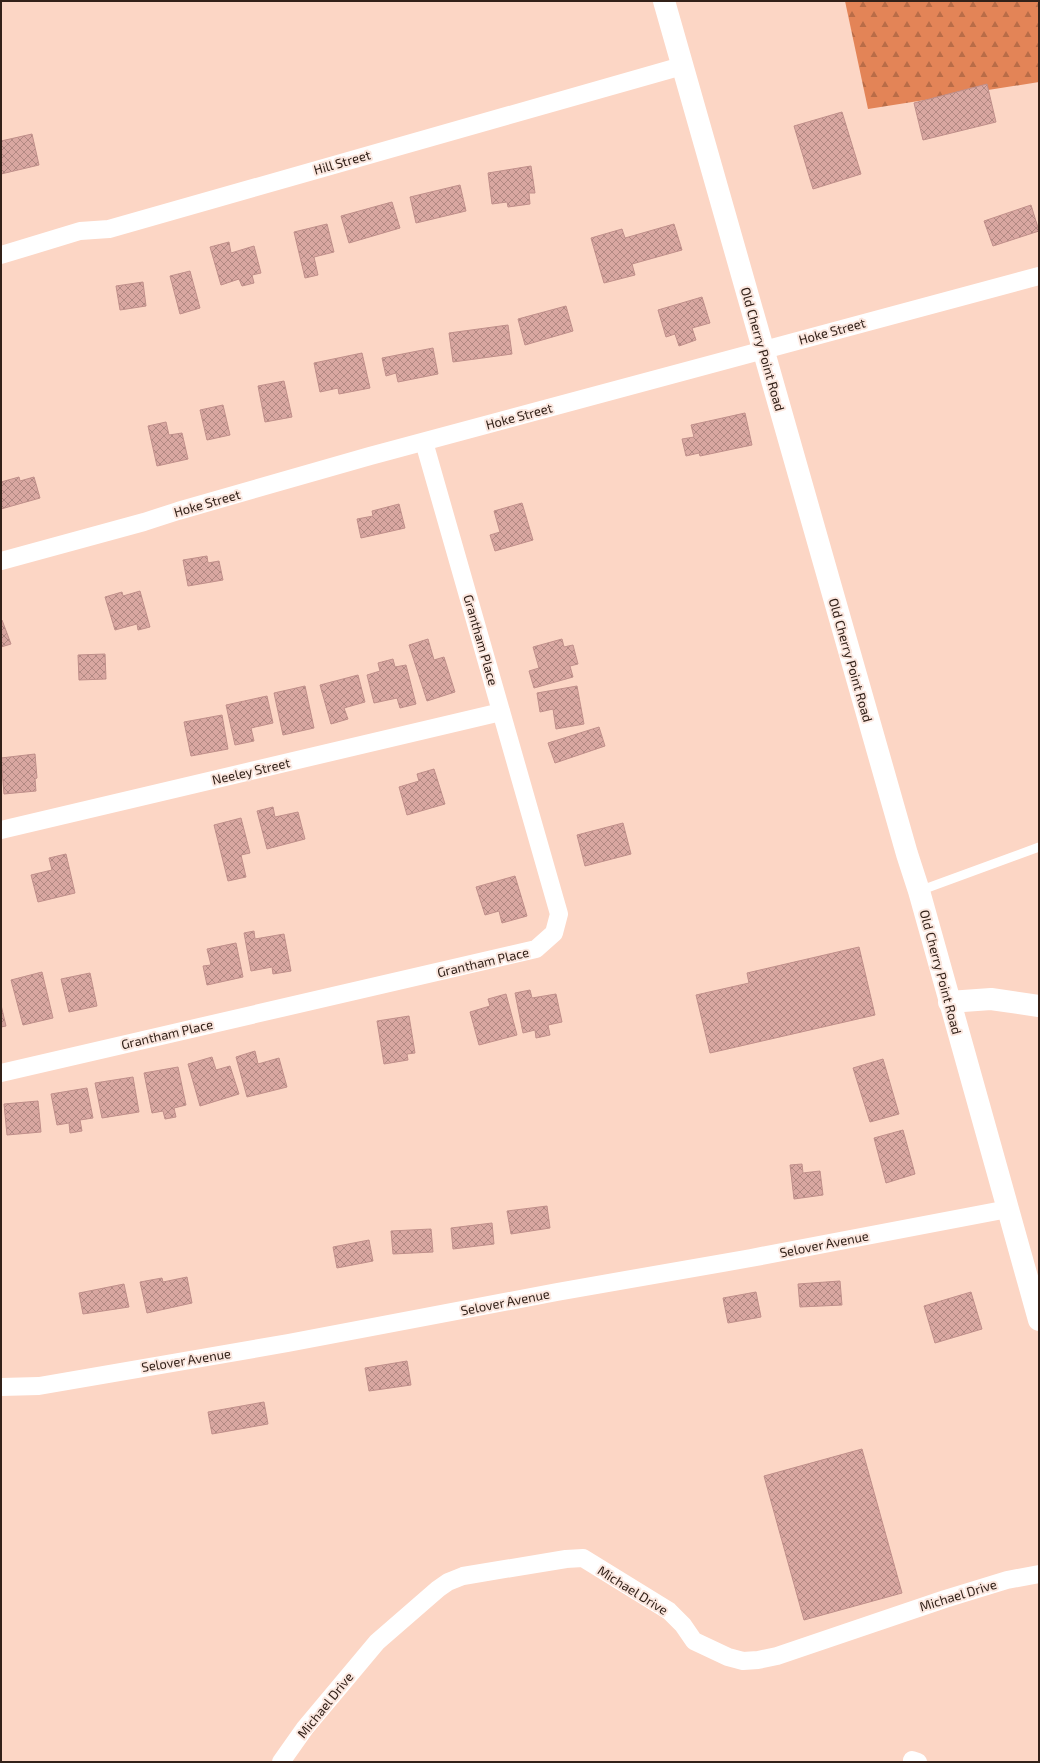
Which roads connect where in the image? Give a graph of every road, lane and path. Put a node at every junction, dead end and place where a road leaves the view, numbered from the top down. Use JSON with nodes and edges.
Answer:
{"nodes":[{"id":1,"x":664,"y":1,"type":"edge"},
{"id":2,"x":682,"y":66,"type":"junction"},
{"id":3,"x":1,"y":255,"type":"edge"},
{"id":4,"x":1039,"y":276,"type":"edge"},
{"id":5,"x":763,"y":349,"type":"junction"},
{"id":6,"x":424,"y":442,"type":"junction"},
{"id":7,"x":1,"y":561,"type":"edge"},
{"id":8,"x":501,"y":712,"type":"junction"},
{"id":9,"x":1,"y":830,"type":"edge"},
{"id":10,"x":1039,"y":847,"type":"edge"},
{"id":11,"x":919,"y":891,"type":"junction"},
{"id":12,"x":949,"y":1002,"type":"junction"},
{"id":13,"x":1039,"y":1006,"type":"edge"},
{"id":14,"x":1,"y":1073,"type":"edge"},
{"id":15,"x":1008,"y":1209,"type":"junction"},
{"id":16,"x":1039,"y":1320,"type":"edge"},
{"id":17,"x":1,"y":1387,"type":"edge"},
{"id":18,"x":1039,"y":1574,"type":"edge"},
{"id":19,"x":281,"y":1762,"type":"edge"}],
"edges":[{"from":1,"to":2,"type":"street","name":"Old Cherry Point Road"},
{"from":2,"to":3,"type":"street","name":"Hill Street"},
{"from":2,"to":5,"type":"street","name":"Old Cherry Point Road"},
{"from":4,"to":5,"type":"street","name":"Hoke Street"},
{"from":5,"to":6,"type":"street","name":"Hoke Street"},
{"from":5,"to":11,"type":"street","name":"Old Cherry Point Road"},
{"from":6,"to":7,"type":"street","name":"Hoke Street"},
{"from":6,"to":8,"type":"street","name":"Grantham Place"},
{"from":8,"to":9,"type":"street","name":"Neeley Street"},
{"from":8,"to":14,"type":"street","name":"Grantham Place"},
{"from":10,"to":11,"type":"lane"},
{"from":11,"to":12,"type":"street","name":"Old Cherry Point Road"},
{"from":12,"to":13,"type":"street"},
{"from":12,"to":15,"type":"street","name":"Old Cherry Point Road"},
{"from":15,"to":16,"type":"street","name":"Old Cherry Point Road"},
{"from":15,"to":17,"type":"street","name":"Selover Avenue"},
{"from":18,"to":19,"type":"street","name":"Michael Drive"}]}
